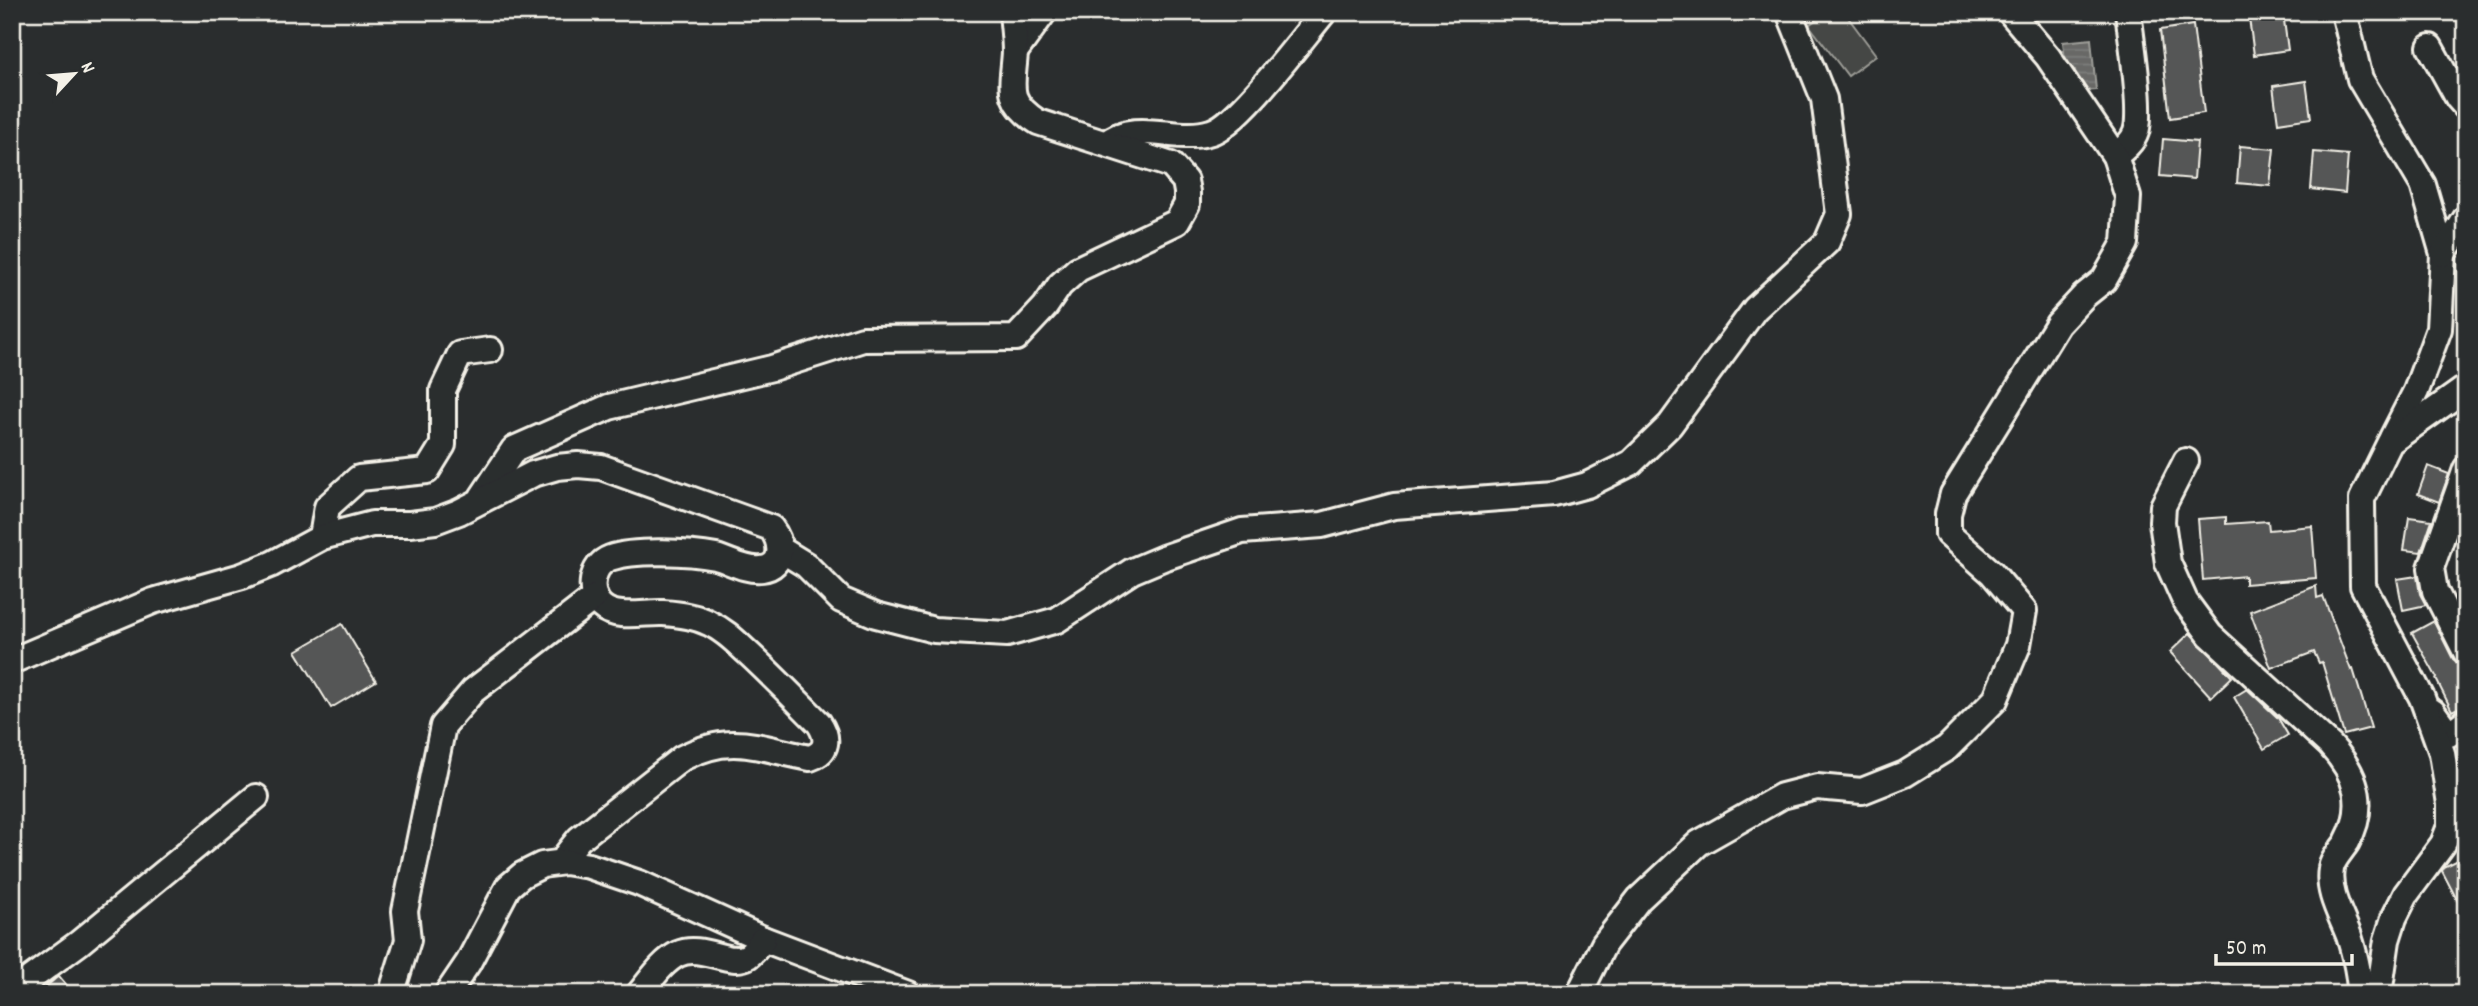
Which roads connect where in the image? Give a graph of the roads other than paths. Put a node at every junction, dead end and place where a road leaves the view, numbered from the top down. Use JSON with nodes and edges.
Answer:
{"nodes":[{"id":1,"x":1012,"y":12,"type":"edge"},
{"id":2,"x":1044,"y":12,"type":"edge"},
{"id":3,"x":1324,"y":12,"type":"edge"},
{"id":4,"x":1789,"y":12,"type":"edge"},
{"id":5,"x":2010,"y":12,"type":"edge"},
{"id":6,"x":2128,"y":12,"type":"edge"},
{"id":7,"x":2344,"y":12,"type":"edge"},
{"id":8,"x":2430,"y":47,"type":"dead end"},
{"id":9,"x":1015,"y":52,"type":"junction"},
{"id":10,"x":2466,"y":107,"type":"edge"},
{"id":11,"x":1107,"y":143,"type":"junction"},
{"id":12,"x":2115,"y":156,"type":"junction"},
{"id":13,"x":2466,"y":218,"type":"edge"},
{"id":14,"x":2443,"y":254,"type":"junction"},
{"id":15,"x":490,"y":350,"type":"dead end"},
{"id":16,"x":2466,"y":388,"type":"edge"},
{"id":17,"x":2390,"y":442,"type":"junction"},
{"id":18,"x":2186,"y":461,"type":"dead end"},
{"id":19,"x":2466,"y":469,"type":"edge"},
{"id":20,"x":482,"y":498,"type":"junction"},
{"id":21,"x":322,"y":537,"type":"junction"},
{"id":22,"x":780,"y":549,"type":"junction"},
{"id":23,"x":595,"y":597,"type":"junction"},
{"id":24,"x":2466,"y":652,"type":"edge"},
{"id":25,"x":12,"y":661,"type":"edge"},
{"id":26,"x":2422,"y":698,"type":"junction"},
{"id":27,"x":2466,"y":721,"type":"edge"},
{"id":28,"x":256,"y":797,"type":"dead end"},
{"id":29,"x":565,"y":862,"type":"junction"},
{"id":30,"x":763,"y":939,"type":"junction"},
{"id":31,"x":12,"y":992,"type":"edge"},
{"id":32,"x":395,"y":994,"type":"edge"},
{"id":33,"x":447,"y":994,"type":"edge"},
{"id":34,"x":639,"y":994,"type":"edge"},
{"id":35,"x":908,"y":994,"type":"edge"},
{"id":36,"x":1579,"y":994,"type":"edge"},
{"id":37,"x":2360,"y":994,"type":"edge"},
{"id":38,"x":2379,"y":994,"type":"edge"}],
"edges":[{"from":1,"to":9,"type":"street"},
{"from":2,"to":9,"type":"street"},
{"from":3,"to":11,"type":"street"},
{"from":4,"to":22,"type":"street"},
{"from":5,"to":12,"type":"street"},
{"from":6,"to":12,"type":"street"},
{"from":7,"to":14,"type":"street"},
{"from":8,"to":10,"type":"street"},
{"from":9,"to":11,"type":"street"},
{"from":11,"to":20,"type":"street"},
{"from":12,"to":36,"type":"street"},
{"from":13,"to":14,"type":"street"},
{"from":14,"to":17,"type":"street"},
{"from":15,"to":21,"type":"street"},
{"from":16,"to":17,"type":"street"},
{"from":17,"to":26,"type":"street"},
{"from":18,"to":37,"type":"street"},
{"from":19,"to":24,"type":"street"},
{"from":20,"to":21,"type":"street"},
{"from":20,"to":22,"type":"street"},
{"from":21,"to":25,"type":"street"},
{"from":22,"to":23,"type":"street"},
{"from":23,"to":29,"type":"street"},
{"from":23,"to":32,"type":"street"},
{"from":26,"to":27,"type":"street"},
{"from":26,"to":38,"type":"street"},
{"from":28,"to":31,"type":"street"},
{"from":29,"to":30,"type":"street"},
{"from":29,"to":33,"type":"street"},
{"from":30,"to":34,"type":"street"},
{"from":30,"to":35,"type":"street"}]}
